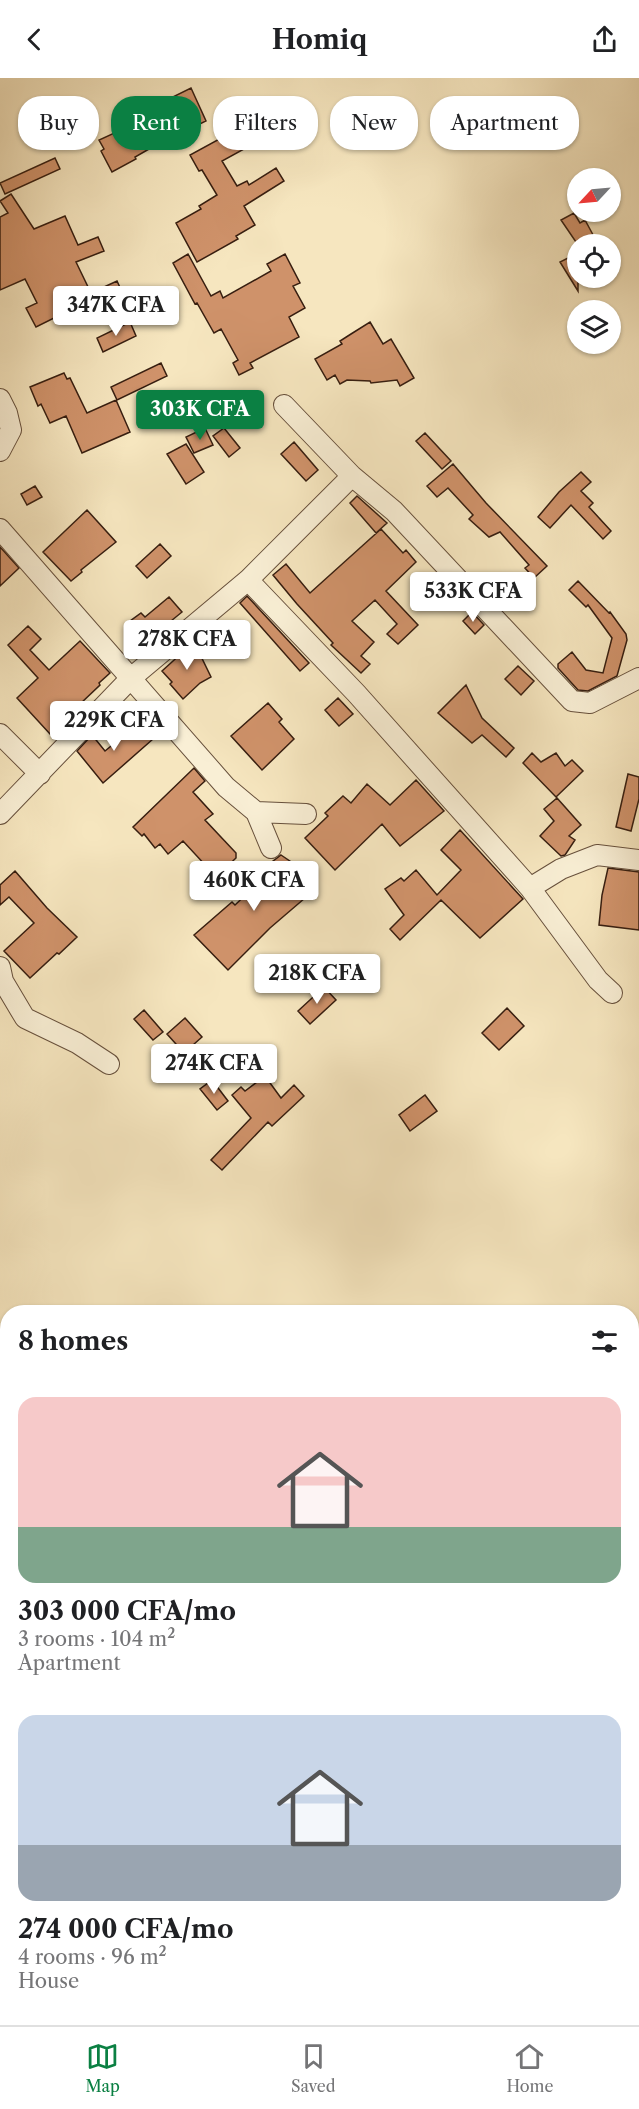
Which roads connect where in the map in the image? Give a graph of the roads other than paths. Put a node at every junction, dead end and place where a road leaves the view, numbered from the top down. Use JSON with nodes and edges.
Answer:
{"nodes":[{"id":1,"x":0,"y":399,"type":"edge"},
{"id":2,"x":284,"y":405,"type":"dead end"},
{"id":3,"x":0,"y":451,"type":"edge"},
{"id":4,"x":352,"y":476,"type":"junction"},
{"id":5,"x":0,"y":529,"type":"edge"},
{"id":6,"x":248,"y":580,"type":"junction"},
{"id":7,"x":131,"y":678,"type":"junction"},
{"id":8,"x":639,"y":678,"type":"edge"},
{"id":9,"x":0,"y":734,"type":"edge"},
{"id":10,"x":40,"y":774,"type":"junction"},
{"id":11,"x":256,"y":812,"type":"junction"},
{"id":12,"x":0,"y":814,"type":"edge"},
{"id":13,"x":306,"y":814,"type":"dead end"},
{"id":14,"x":271,"y":848,"type":"dead end"},
{"id":15,"x":639,"y":860,"type":"edge"},
{"id":16,"x":530,"y":888,"type":"junction"},
{"id":17,"x":0,"y":967,"type":"edge"},
{"id":18,"x":612,"y":993,"type":"dead end"},
{"id":19,"x":109,"y":1064,"type":"dead end"}],
"edges":[{"from":1,"to":3,"type":"street"},
{"from":2,"to":4,"type":"street"},
{"from":4,"to":6,"type":"street"},
{"from":4,"to":8,"type":"street"},
{"from":5,"to":7,"type":"street"},
{"from":6,"to":7,"type":"street"},
{"from":6,"to":16,"type":"street"},
{"from":7,"to":10,"type":"street"},
{"from":7,"to":11,"type":"street"},
{"from":9,"to":10,"type":"street"},
{"from":10,"to":12,"type":"street"},
{"from":11,"to":13,"type":"street"},
{"from":11,"to":14,"type":"street"},
{"from":15,"to":16,"type":"street"},
{"from":16,"to":18,"type":"street"},
{"from":17,"to":19,"type":"street"}]}
